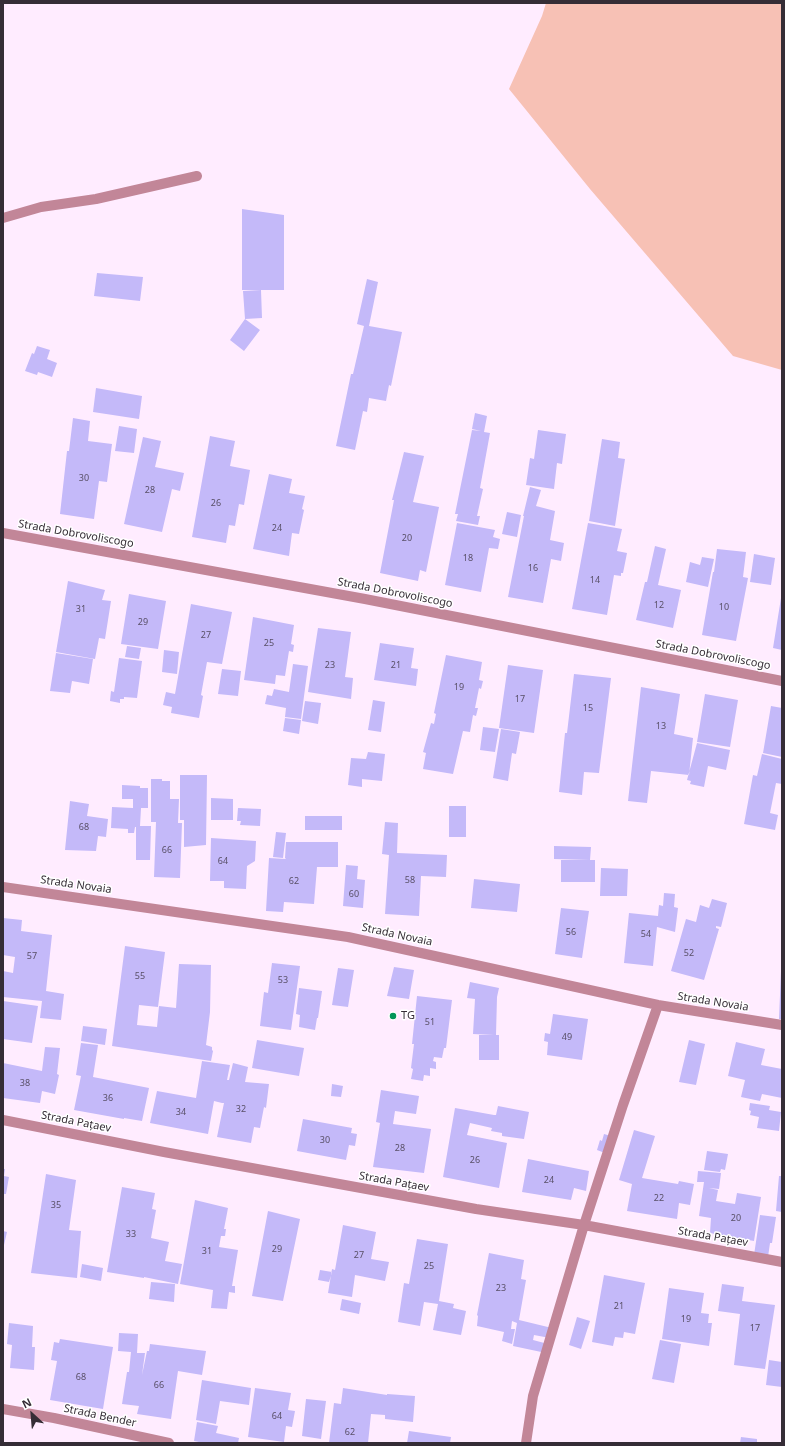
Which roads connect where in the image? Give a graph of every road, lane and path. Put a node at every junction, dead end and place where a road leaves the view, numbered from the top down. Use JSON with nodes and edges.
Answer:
{"nodes":[{"id":1,"x":196,"y":176,"type":"dead end"},
{"id":2,"x":3,"y":218,"type":"edge"},
{"id":3,"x":3,"y":533,"type":"edge"},
{"id":4,"x":782,"y":681,"type":"edge"},
{"id":5,"x":3,"y":887,"type":"edge"},
{"id":6,"x":658,"y":1005,"type":"junction"},
{"id":7,"x":782,"y":1025,"type":"edge"},
{"id":8,"x":3,"y":1120,"type":"edge"},
{"id":9,"x":584,"y":1225,"type":"junction"},
{"id":10,"x":782,"y":1262,"type":"edge"},
{"id":11,"x":3,"y":1409,"type":"edge"},
{"id":12,"x":169,"y":1443,"type":"edge"},
{"id":13,"x":526,"y":1443,"type":"edge"}],
"edges":[{"from":1,"to":2,"type":"street"},
{"from":3,"to":4,"type":"street","name":"Strada Dobrovoliscogo"},
{"from":5,"to":6,"type":"street","name":"Strada Novaia"},
{"from":6,"to":7,"type":"street","name":"Strada Novaia"},
{"from":6,"to":9,"type":"street"},
{"from":8,"to":9,"type":"street","name":"Strada Pațaev"},
{"from":9,"to":10,"type":"street","name":"Strada Pațaev"},
{"from":9,"to":13,"type":"street"},
{"from":11,"to":12,"type":"street","name":"Strada Bender"}]}
